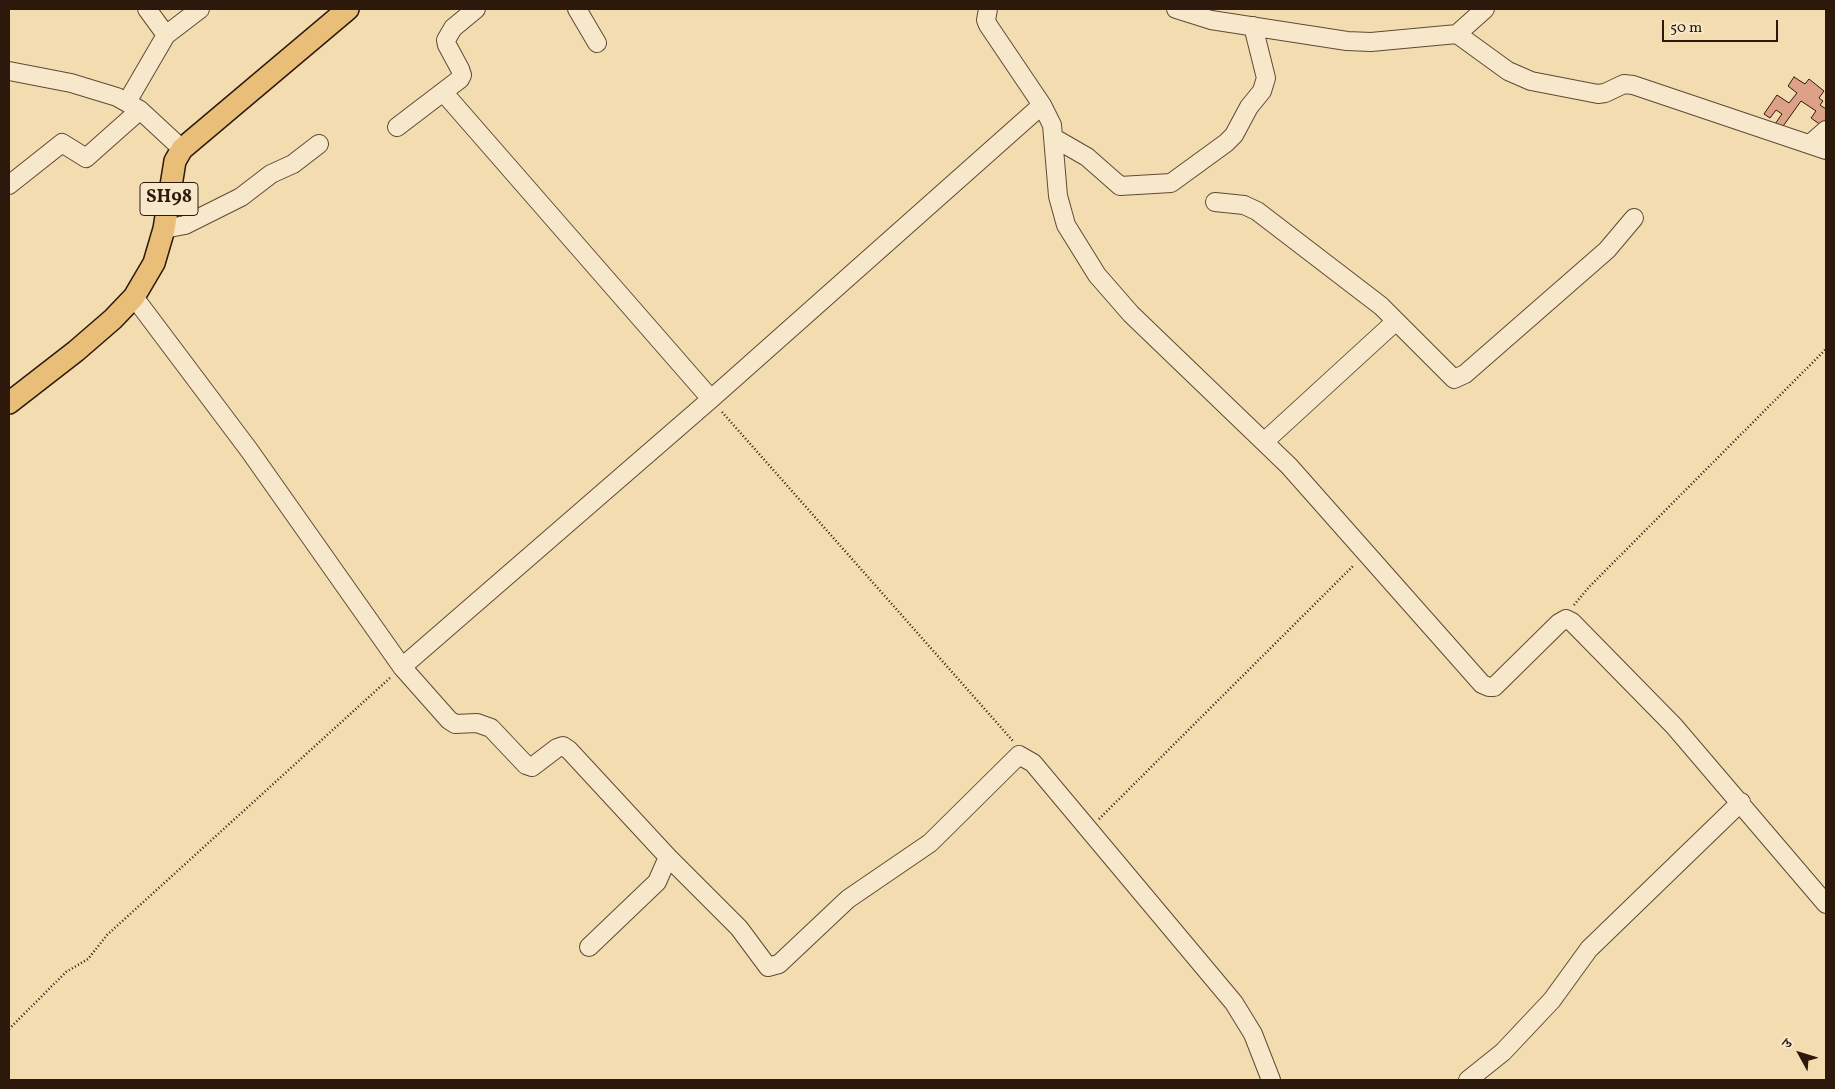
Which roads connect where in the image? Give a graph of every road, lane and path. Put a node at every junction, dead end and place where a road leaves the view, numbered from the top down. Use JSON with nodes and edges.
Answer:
{"nodes":[{"id":1,"x":147,"y":9,"type":"edge"},
{"id":2,"x":200,"y":9,"type":"edge"},
{"id":3,"x":348,"y":9,"type":"edge"},
{"id":4,"x":476,"y":9,"type":"edge"},
{"id":5,"x":577,"y":9,"type":"edge"},
{"id":6,"x":988,"y":9,"type":"edge"},
{"id":7,"x":1176,"y":9,"type":"edge"},
{"id":8,"x":1485,"y":9,"type":"edge"},
{"id":9,"x":1253,"y":26,"type":"junction"},
{"id":10,"x":1457,"y":34,"type":"junction"},
{"id":11,"x":166,"y":35,"type":"junction"},
{"id":12,"x":596,"y":43,"type":"dead end"},
{"id":13,"x":9,"y":71,"type":"edge"},
{"id":14,"x":444,"y":93,"type":"junction"},
{"id":15,"x":1042,"y":105,"type":"junction"},
{"id":16,"x":134,"y":106,"type":"junction"},
{"id":17,"x":397,"y":126,"type":"dead end"},
{"id":18,"x":1826,"y":130,"type":"edge"},
{"id":19,"x":1054,"y":138,"type":"junction"},
{"id":20,"x":319,"y":144,"type":"dead end"},
{"id":21,"x":1818,"y":147,"type":"edge"},
{"id":22,"x":182,"y":149,"type":"junction"},
{"id":23,"x":9,"y":185,"type":"edge"},
{"id":24,"x":1215,"y":202,"type":"dead end"},
{"id":25,"x":1634,"y":218,"type":"dead end"},
{"id":26,"x":164,"y":229,"type":"junction"},
{"id":27,"x":134,"y":297,"type":"junction"},
{"id":28,"x":1396,"y":321,"type":"junction"},
{"id":29,"x":1826,"y":349,"type":"edge"},
{"id":30,"x":711,"y":399,"type":"junction"},
{"id":31,"x":9,"y":403,"type":"edge"},
{"id":32,"x":1265,"y":441,"type":"junction"},
{"id":33,"x":1366,"y":554,"type":"junction"},
{"id":34,"x":1566,"y":620,"type":"junction"},
{"id":35,"x":402,"y":667,"type":"junction"},
{"id":36,"x":1019,"y":755,"type":"junction"},
{"id":37,"x":1741,"y":802,"type":"junction"},
{"id":38,"x":1089,"y":828,"type":"junction"},
{"id":39,"x":668,"y":857,"type":"junction"},
{"id":40,"x":1826,"y":904,"type":"edge"},
{"id":41,"x":588,"y":947,"type":"dead end"},
{"id":42,"x":9,"y":1029,"type":"edge"},
{"id":43,"x":1271,"y":1080,"type":"edge"},
{"id":44,"x":1468,"y":1080,"type":"edge"}],
"edges":[{"from":1,"to":11,"type":"street"},
{"from":2,"to":11,"type":"street"},
{"from":3,"to":22,"type":"main road","number":"SH98"},
{"from":4,"to":14,"type":"street"},
{"from":5,"to":12,"type":"street"},
{"from":6,"to":15,"type":"street"},
{"from":7,"to":9,"type":"street"},
{"from":8,"to":10,"type":"street"},
{"from":9,"to":10,"type":"street"},
{"from":9,"to":19,"type":"street"},
{"from":10,"to":21,"type":"street"},
{"from":11,"to":16,"type":"street"},
{"from":13,"to":16,"type":"street"},
{"from":14,"to":17,"type":"street"},
{"from":14,"to":30,"type":"street"},
{"from":15,"to":19,"type":"street"},
{"from":15,"to":30,"type":"street"},
{"from":16,"to":22,"type":"street"},
{"from":16,"to":23,"type":"street"},
{"from":18,"to":21,"type":"street"},
{"from":19,"to":32,"type":"street"},
{"from":20,"to":26,"type":"street"},
{"from":22,"to":26,"type":"main road","number":"SH98"},
{"from":24,"to":28,"type":"street"},
{"from":25,"to":28,"type":"street"},
{"from":26,"to":27,"type":"main road","number":"SH98"},
{"from":27,"to":31,"type":"main road","number":"SH98"},
{"from":27,"to":35,"type":"street"},
{"from":28,"to":32,"type":"street"},
{"from":29,"to":34,"type":"path"},
{"from":30,"to":35,"type":"street"},
{"from":30,"to":36,"type":"path"},
{"from":32,"to":33,"type":"street"},
{"from":33,"to":34,"type":"street"},
{"from":33,"to":38,"type":"path"},
{"from":34,"to":37,"type":"street"},
{"from":35,"to":39,"type":"street"},
{"from":35,"to":42,"type":"path"},
{"from":36,"to":38,"type":"street"},
{"from":36,"to":39,"type":"street"},
{"from":37,"to":40,"type":"street"},
{"from":37,"to":44,"type":"street"},
{"from":38,"to":43,"type":"street"},
{"from":39,"to":41,"type":"street"}]}
